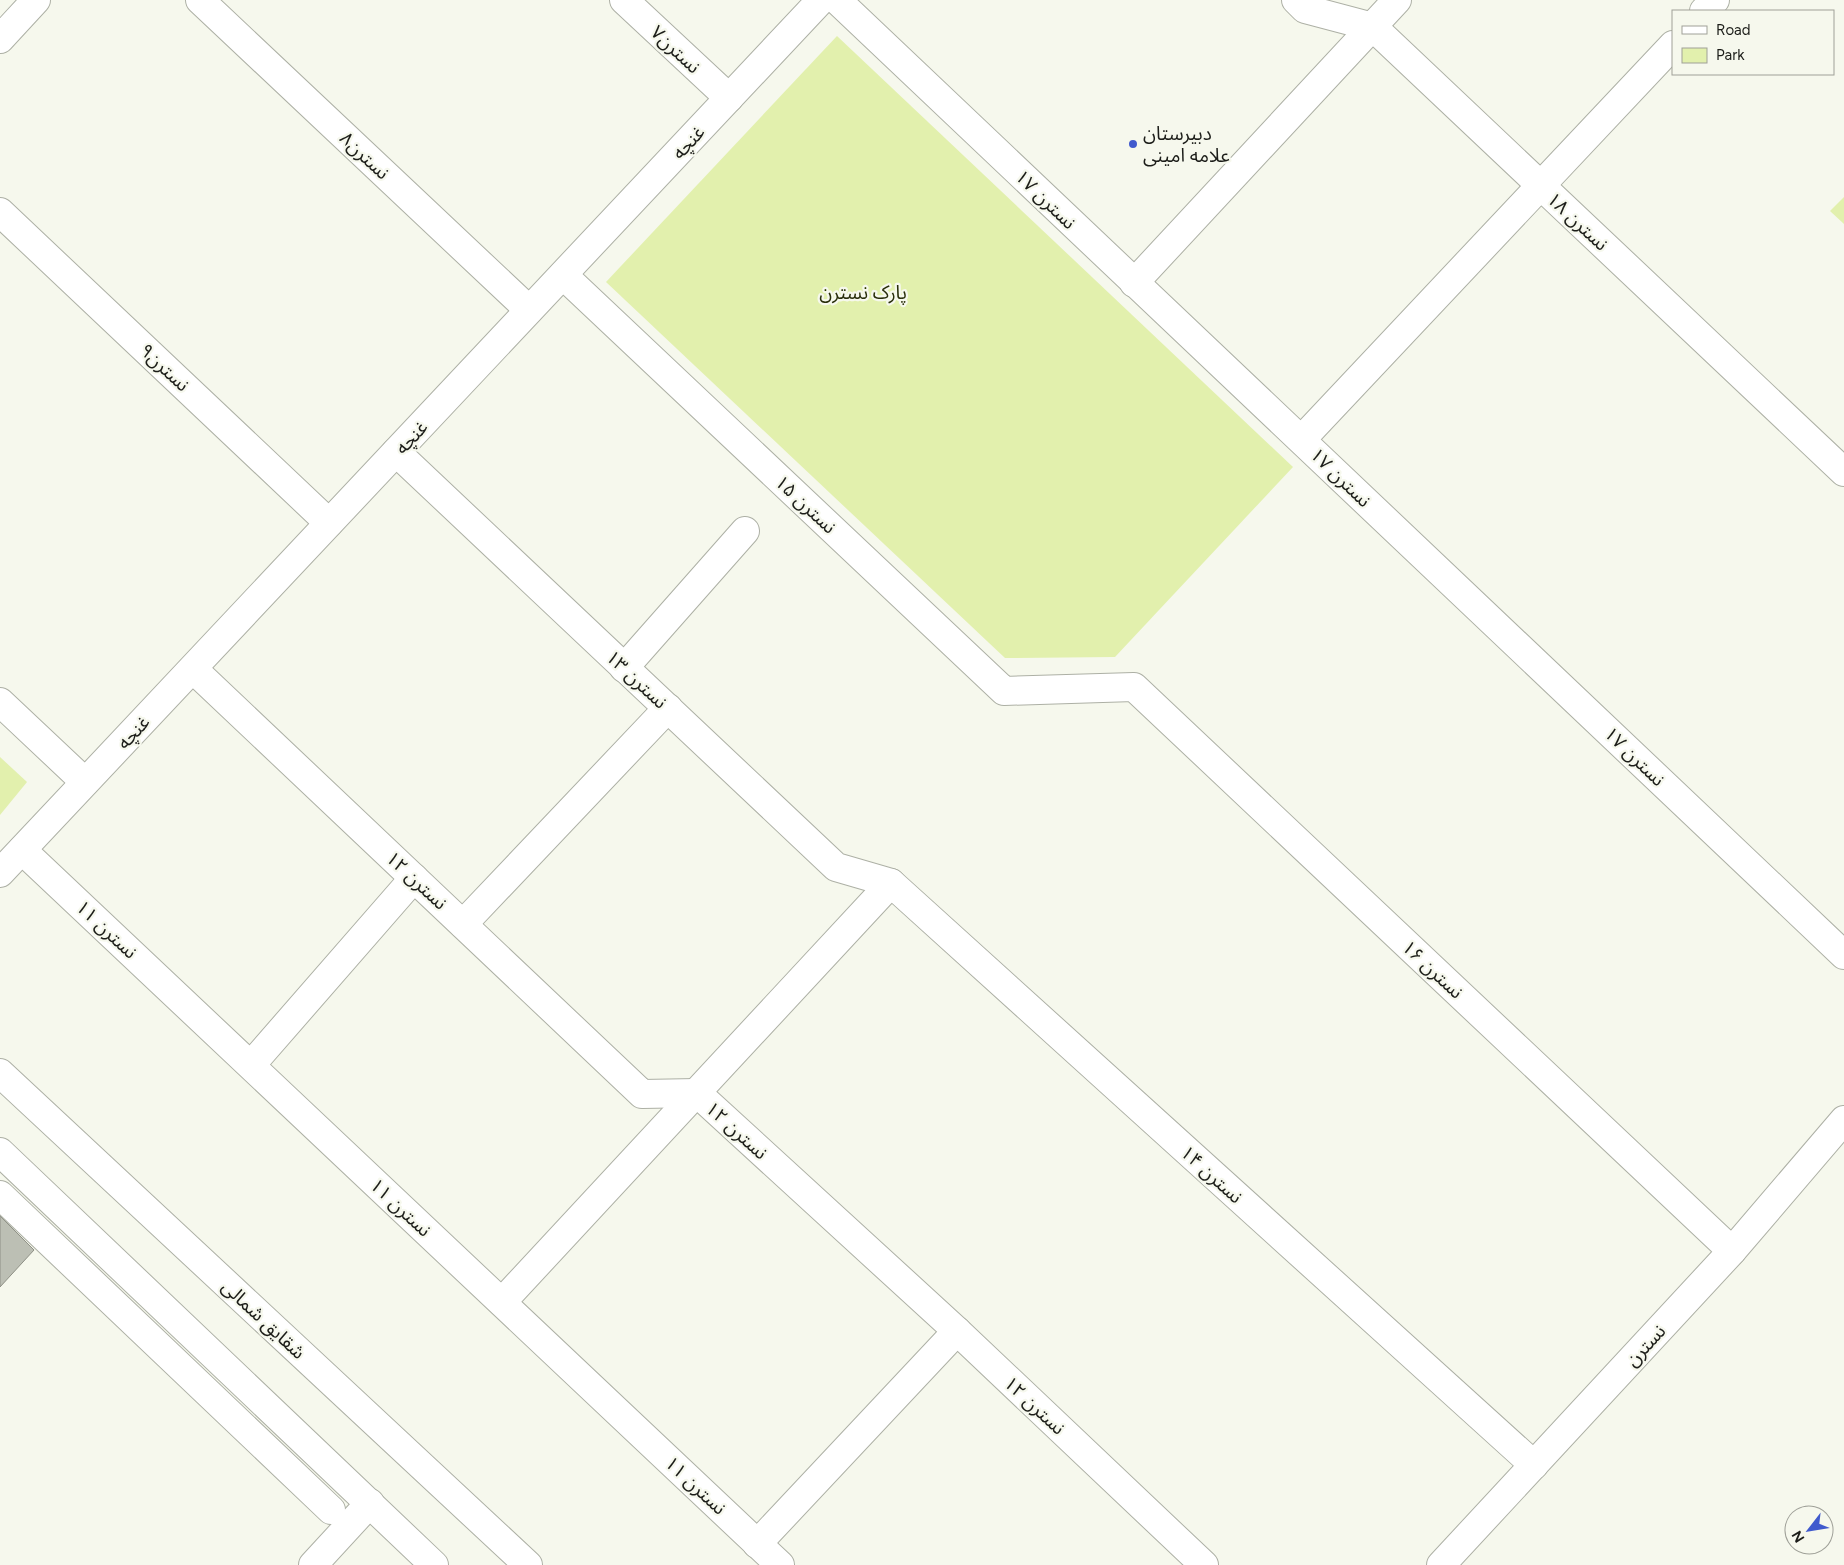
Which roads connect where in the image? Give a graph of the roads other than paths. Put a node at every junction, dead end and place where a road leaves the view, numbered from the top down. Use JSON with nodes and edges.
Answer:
{"nodes":[{"id":1,"x":36,"y":0,"type":"edge"},
{"id":2,"x":200,"y":0,"type":"edge"},
{"id":3,"x":624,"y":0,"type":"edge"},
{"id":4,"x":821,"y":0,"type":"edge"},
{"id":5,"x":837,"y":0,"type":"edge"},
{"id":6,"x":1296,"y":0,"type":"edge"},
{"id":7,"x":1397,"y":0,"type":"edge"},
{"id":8,"x":1715,"y":0,"type":"edge"},
{"id":9,"x":1705,"y":10,"type":"edge"},
{"id":10,"x":1373,"y":27,"type":"junction"},
{"id":11,"x":0,"y":39,"type":"edge"},
{"id":12,"x":1672,"y":46,"type":"edge"},
{"id":13,"x":729,"y":98,"type":"junction"},
{"id":14,"x":1541,"y":185,"type":"junction"},
{"id":15,"x":0,"y":212,"type":"edge"},
{"id":16,"x":563,"y":275,"type":"junction"},
{"id":17,"x":1134,"y":282,"type":"junction"},
{"id":18,"x":529,"y":310,"type":"junction"},
{"id":19,"x":1302,"y":439,"type":"junction"},
{"id":20,"x":396,"y":452,"type":"junction"},
{"id":21,"x":1844,"y":472,"type":"edge"},
{"id":22,"x":330,"y":523,"type":"junction"},
{"id":23,"x":745,"y":531,"type":"dead end"},
{"id":24,"x":193,"y":668,"type":"junction"},
{"id":25,"x":624,"y":668,"type":"junction"},
{"id":26,"x":1134,"y":687,"type":"joint"},
{"id":27,"x":0,"y":702,"type":"edge"},
{"id":28,"x":668,"y":708,"type":"junction"},
{"id":29,"x":85,"y":782,"type":"junction"},
{"id":30,"x":22,"y":850,"type":"junction"},
{"id":31,"x":0,"y":873,"type":"edge"},
{"id":32,"x":414,"y":878,"type":"junction"},
{"id":33,"x":891,"y":883,"type":"junction"},
{"id":34,"x":463,"y":924,"type":"junction"},
{"id":35,"x":1844,"y":955,"type":"edge"},
{"id":36,"x":251,"y":1065,"type":"junction"},
{"id":37,"x":0,"y":1073,"type":"edge"},
{"id":38,"x":697,"y":1093,"type":"junction"},
{"id":39,"x":1844,"y":1120,"type":"edge"},
{"id":40,"x":0,"y":1152,"type":"edge"},
{"id":41,"x":0,"y":1195,"type":"edge"},
{"id":42,"x":1732,"y":1251,"type":"junction"},
{"id":43,"x":502,"y":1302,"type":"junction"},
{"id":44,"x":957,"y":1331,"type":"junction"},
{"id":45,"x":1534,"y":1465,"type":"junction"},
{"id":46,"x":370,"y":1503,"type":"junction"},
{"id":47,"x":331,"y":1510,"type":"dead end"},
{"id":48,"x":757,"y":1544,"type":"junction"},
{"id":49,"x":313,"y":1565,"type":"edge"},
{"id":50,"x":434,"y":1565,"type":"edge"},
{"id":51,"x":528,"y":1565,"type":"edge"},
{"id":52,"x":780,"y":1565,"type":"edge"},
{"id":53,"x":1204,"y":1565,"type":"edge"},
{"id":54,"x":1441,"y":1565,"type":"edge"}],
"edges":[{"from":1,"to":11,"type":"street"},
{"from":2,"to":18,"type":"street","name":"نسترن۸"},
{"from":3,"to":13,"type":"street","name":"نسترن۷"},
{"from":4,"to":13,"type":"street","name":"غنچه"},
{"from":5,"to":17,"type":"street","name":"نسترن ۱۷"},
{"from":6,"to":10,"type":"street","name":"نسترن ۱۸"},
{"from":7,"to":10,"type":"street"},
{"from":8,"to":9,"type":"street"},
{"from":10,"to":14,"type":"street","name":"نسترن ۱۸"},
{"from":10,"to":17,"type":"street"},
{"from":12,"to":14,"type":"street"},
{"from":13,"to":16,"type":"street","name":"غنچه"},
{"from":14,"to":19,"type":"street"},
{"from":14,"to":21,"type":"street","name":"نسترن ۱۸"},
{"from":15,"to":22,"type":"street","name":"نسترن۹"},
{"from":16,"to":18,"type":"street","name":"غنچه"},
{"from":16,"to":26,"type":"street","name":"نسترن ۱۵"},
{"from":17,"to":19,"type":"street","name":"نسترن ۱۷"},
{"from":18,"to":20,"type":"street","name":"غنچه"},
{"from":19,"to":35,"type":"street","name":"نسترن ۱۷"},
{"from":20,"to":22,"type":"street","name":"غنچه"},
{"from":20,"to":25,"type":"street","name":"نسترن ۱۳"},
{"from":22,"to":24,"type":"street","name":"غنچه"},
{"from":23,"to":25,"type":"street"},
{"from":24,"to":29,"type":"street","name":"غنچه"},
{"from":24,"to":32,"type":"street","name":"نسترن ۱۲"},
{"from":25,"to":28,"type":"street","name":"نسترن ۱۳"},
{"from":26,"to":42,"type":"street","name":"نسترن ۱۶"},
{"from":27,"to":29,"type":"street"},
{"from":28,"to":33,"type":"street","name":"نسترن ۱۳"},
{"from":28,"to":34,"type":"street"},
{"from":29,"to":30,"type":"street","name":"غنچه"},
{"from":30,"to":31,"type":"street","name":"غنچه"},
{"from":30,"to":36,"type":"street","name":"نسترن ۱۱"},
{"from":32,"to":34,"type":"street","name":"نسترن ۱۲"},
{"from":32,"to":36,"type":"street"},
{"from":33,"to":38,"type":"street"},
{"from":33,"to":45,"type":"street","name":"نسترن ۱۴"},
{"from":34,"to":38,"type":"street","name":"نسترن ۱۲"},
{"from":36,"to":43,"type":"street","name":"نسترن ۱۱"},
{"from":37,"to":51,"type":"street","name":"شقایق شمالی"},
{"from":38,"to":43,"type":"street"},
{"from":38,"to":44,"type":"street","name":"نسترن ۱۲"},
{"from":39,"to":42,"type":"street","name":"نسترن"},
{"from":40,"to":46,"type":"street"},
{"from":41,"to":47,"type":"street"},
{"from":42,"to":45,"type":"street","name":"نسترن"},
{"from":43,"to":48,"type":"street","name":"نسترن ۱۱"},
{"from":44,"to":48,"type":"street"},
{"from":44,"to":53,"type":"street","name":"نسترن ۱۲"},
{"from":45,"to":54,"type":"street","name":"نسترن"},
{"from":46,"to":49,"type":"street"},
{"from":46,"to":50,"type":"street"},
{"from":48,"to":52,"type":"street","name":"نسترن ۱۱"}]}
